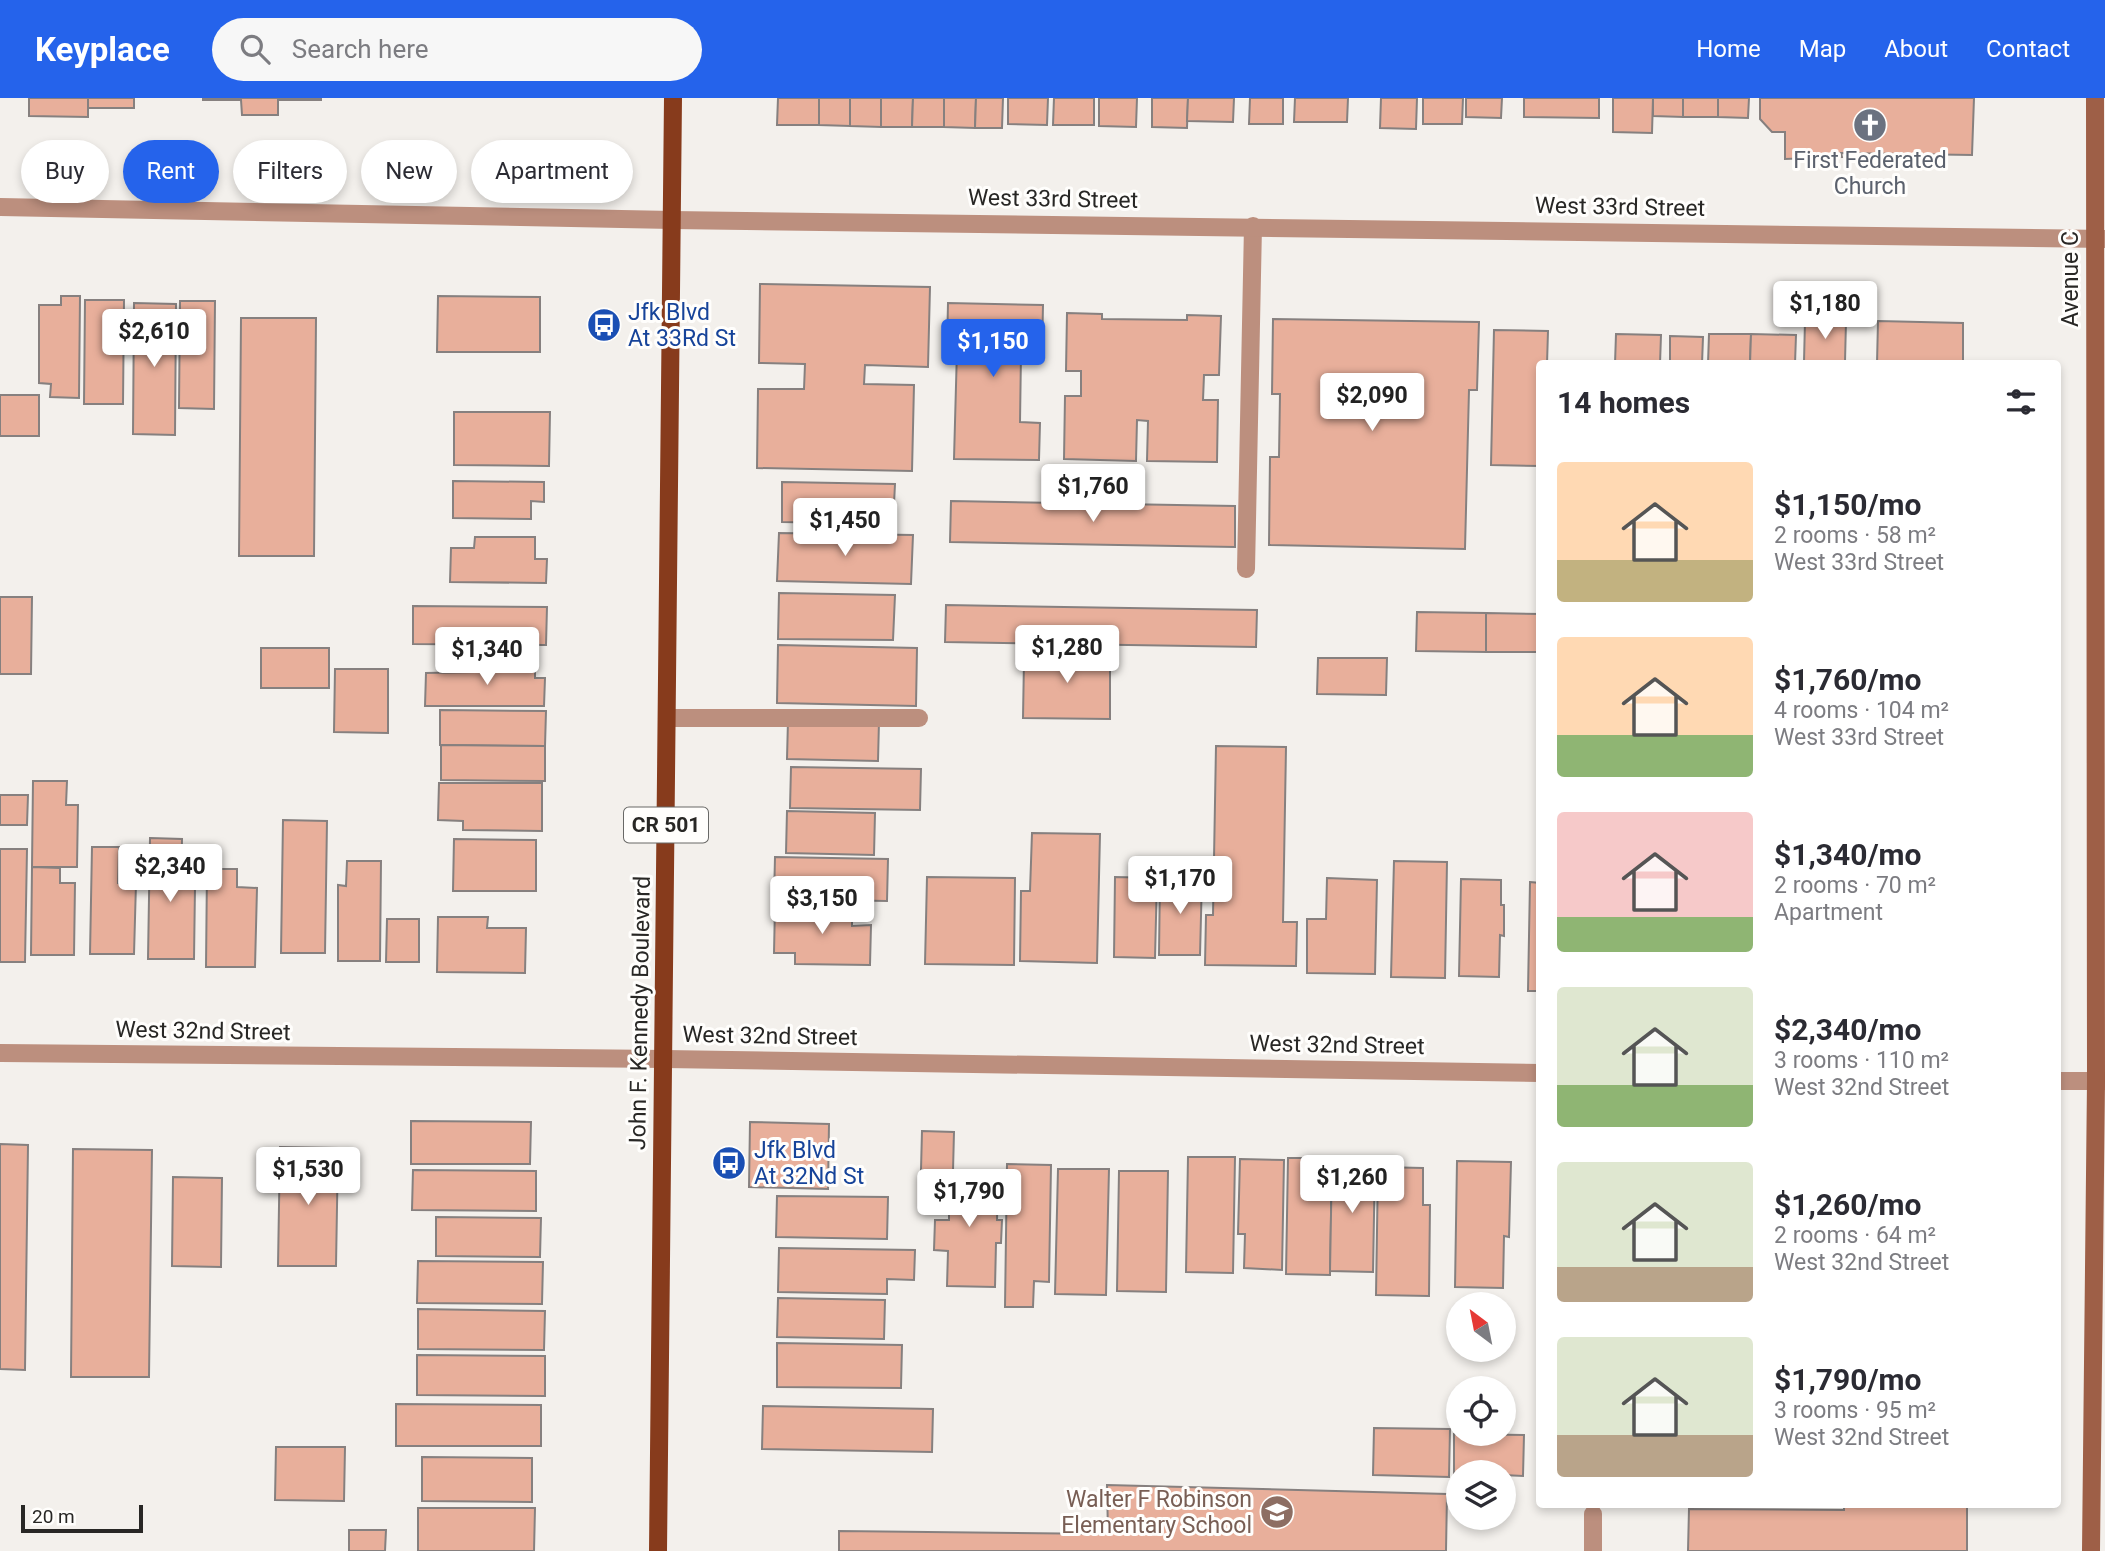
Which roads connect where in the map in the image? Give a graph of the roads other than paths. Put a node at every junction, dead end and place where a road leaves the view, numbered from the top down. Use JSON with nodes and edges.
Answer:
{"nodes":[{"id":1,"x":673,"y":98,"type":"edge"},
{"id":2,"x":2095,"y":98,"type":"edge"},
{"id":3,"x":0,"y":207,"type":"edge"},
{"id":4,"x":672,"y":220,"type":"junction"},
{"id":5,"x":1254,"y":226,"type":"junction"},
{"id":6,"x":2100,"y":238,"type":"edge"},
{"id":7,"x":1246,"y":569,"type":"dead end"},
{"id":8,"x":667,"y":718,"type":"junction"},
{"id":9,"x":919,"y":718,"type":"dead end"},
{"id":10,"x":0,"y":1053,"type":"edge"},
{"id":11,"x":664,"y":1059,"type":"junction"},
{"id":12,"x":1536,"y":1073,"type":"edge"},
{"id":13,"x":2061,"y":1081,"type":"edge"},
{"id":14,"x":2101,"y":1081,"type":"edge"},
{"id":15,"x":1593,"y":1514,"type":"dead end"},
{"id":16,"x":659,"y":1551,"type":"edge"},
{"id":17,"x":1593,"y":1551,"type":"edge"},
{"id":18,"x":2091,"y":1551,"type":"edge"}],
"edges":[{"from":1,"to":4,"type":"main road","name":"John F. Kennedy Boulevard","number":"CR 501"},
{"from":2,"to":6,"type":"main road","name":"Avenue C"},
{"from":3,"to":4,"type":"street","name":"West 33rd Street"},
{"from":4,"to":5,"type":"street","name":"West 33rd Street"},
{"from":4,"to":8,"type":"main road","name":"John F. Kennedy Boulevard","number":"CR 501"},
{"from":5,"to":6,"type":"street","name":"West 33rd Street"},
{"from":5,"to":7,"type":"street"},
{"from":6,"to":14,"type":"main road","name":"Avenue C"},
{"from":8,"to":9,"type":"street"},
{"from":8,"to":11,"type":"main road","name":"John F. Kennedy Boulevard","number":"CR 501"},
{"from":10,"to":11,"type":"street","name":"West 32nd Street"},
{"from":11,"to":12,"type":"street","name":"West 32nd Street"},
{"from":11,"to":16,"type":"main road","name":"John F. Kennedy Boulevard","number":"CR 501"},
{"from":13,"to":14,"type":"street"},
{"from":14,"to":18,"type":"main road","name":"Avenue C"},
{"from":15,"to":17,"type":"street"}]}
